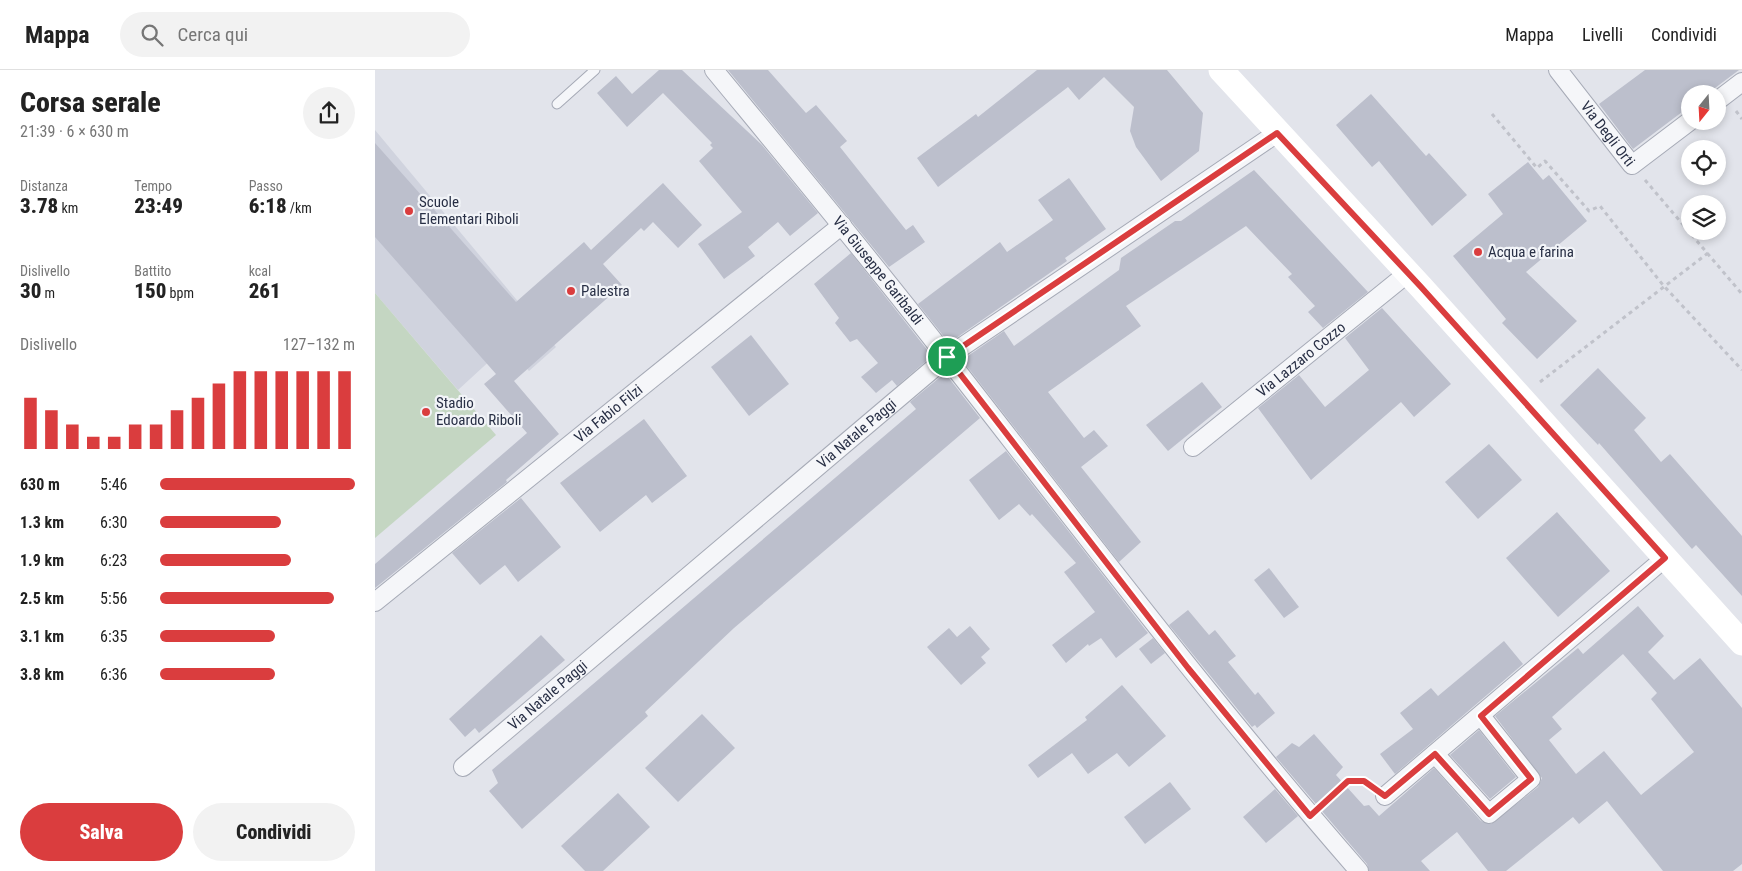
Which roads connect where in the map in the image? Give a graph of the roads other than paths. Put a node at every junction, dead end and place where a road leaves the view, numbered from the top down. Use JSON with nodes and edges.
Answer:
{"nodes":[{"id":1,"x":595,"y":70,"type":"edge"},
{"id":2,"x":714,"y":70,"type":"edge"},
{"id":3,"x":1221,"y":70,"type":"edge"},
{"id":4,"x":1558,"y":70,"type":"edge"},
{"id":5,"x":1742,"y":82,"type":"edge"},
{"id":6,"x":1726,"y":94,"type":"edge"},
{"id":7,"x":557,"y":104,"type":"dead end"},
{"id":8,"x":1681,"y":128,"type":"edge"},
{"id":9,"x":1277,"y":133,"type":"junction"},
{"id":10,"x":842,"y":225,"type":"junction"},
{"id":11,"x":1408,"y":273,"type":"junction"},
{"id":12,"x":947,"y":357,"type":"junction"},
{"id":13,"x":1193,"y":447,"type":"dead end"},
{"id":14,"x":1665,"y":558,"type":"junction"},
{"id":15,"x":375,"y":602,"type":"edge"},
{"id":16,"x":1742,"y":643,"type":"edge"},
{"id":17,"x":1481,"y":716,"type":"junction"},
{"id":18,"x":1435,"y":754,"type":"junction"},
{"id":19,"x":463,"y":767,"type":"dead end"},
{"id":20,"x":1385,"y":796,"type":"road end"},
{"id":21,"x":1359,"y":871,"type":"edge"}],
"edges":[{"from":1,"to":7,"type":"lane"},
{"from":2,"to":10,"type":"street","name":"Via Giuseppe Garibaldi"},
{"from":3,"to":9,"type":"street"},
{"from":4,"to":8,"type":"street","name":"Via Degli Orti"},
{"from":5,"to":6,"type":"street"},
{"from":9,"to":11,"type":"street"},
{"from":9,"to":12,"type":"street","name":"Via Natale Paggi"},
{"from":10,"to":12,"type":"street","name":"Via Giuseppe Garibaldi"},
{"from":10,"to":15,"type":"street","name":"Via Fabio Filzi"},
{"from":11,"to":13,"type":"street","name":"Via Lazzaro Cozzo"},
{"from":11,"to":14,"type":"street"},
{"from":12,"to":19,"type":"street","name":"Via Natale Paggi"},
{"from":12,"to":21,"type":"street","name":"Via Giuseppe Garibaldi"},
{"from":14,"to":16,"type":"street"},
{"from":14,"to":17,"type":"street"},
{"from":17,"to":18,"type":"street"},
{"from":17,"to":18,"type":"street"},
{"from":18,"to":20,"type":"street"}]}
